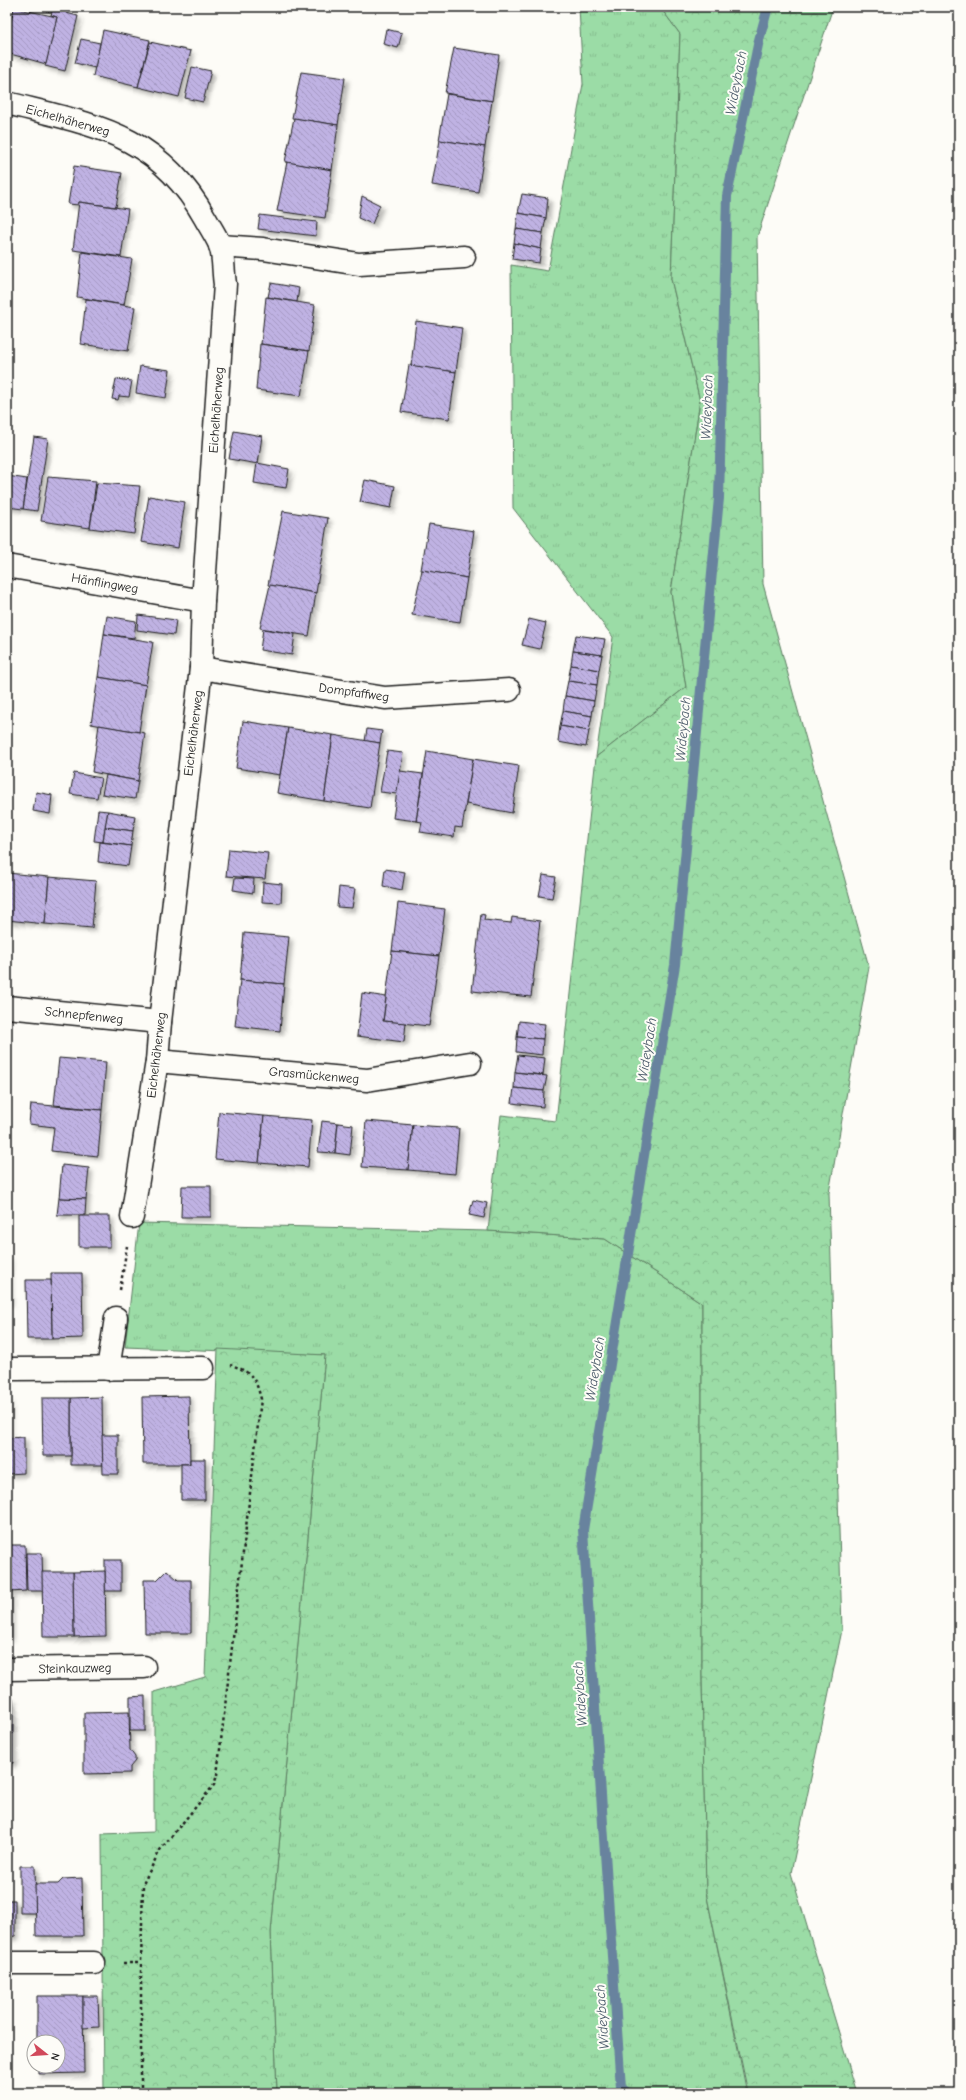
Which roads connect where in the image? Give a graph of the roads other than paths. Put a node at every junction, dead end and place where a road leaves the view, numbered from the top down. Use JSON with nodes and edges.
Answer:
{"nodes":[{"id":1,"x":7,"y":103,"type":"edge"},
{"id":2,"x":220,"y":246,"type":"junction"},
{"id":3,"x":464,"y":257,"type":"dead end"},
{"id":4,"x":7,"y":566,"type":"edge"},
{"id":5,"x":203,"y":601,"type":"junction"},
{"id":6,"x":201,"y":668,"type":"junction"},
{"id":7,"x":508,"y":690,"type":"dead end"},
{"id":8,"x":7,"y":1007,"type":"edge"},
{"id":9,"x":160,"y":1022,"type":"junction"},
{"id":10,"x":158,"y":1061,"type":"junction"},
{"id":11,"x":470,"y":1063,"type":"dead end"},
{"id":12,"x":132,"y":1217,"type":"road end"},
{"id":13,"x":116,"y":1318,"type":"road end"},
{"id":14,"x":203,"y":1368,"type":"road end"},
{"id":15,"x":7,"y":1369,"type":"edge"},
{"id":16,"x":108,"y":1369,"type":"junction"},
{"id":17,"x":144,"y":1668,"type":"dead end"},
{"id":18,"x":7,"y":1669,"type":"edge"},
{"id":19,"x":7,"y":1963,"type":"edge"},
{"id":20,"x":94,"y":1963,"type":"dead end"}],
"edges":[{"from":1,"to":2,"type":"street","name":"Eichelhäherweg"},
{"from":2,"to":3,"type":"street"},
{"from":2,"to":5,"type":"street","name":"Eichelhäherweg"},
{"from":4,"to":5,"type":"street","name":"Hänflingweg"},
{"from":5,"to":6,"type":"street","name":"Eichelhäherweg"},
{"from":6,"to":7,"type":"street","name":"Dompfaffweg"},
{"from":6,"to":9,"type":"street","name":"Eichelhäherweg"},
{"from":8,"to":9,"type":"street","name":"Schnepfenweg"},
{"from":9,"to":10,"type":"street","name":"Eichelhäherweg"},
{"from":10,"to":11,"type":"street","name":"Grasmückenweg"},
{"from":10,"to":12,"type":"street","name":"Eichelhäherweg"},
{"from":13,"to":16,"type":"street"},
{"from":14,"to":16,"type":"street"},
{"from":15,"to":16,"type":"street"},
{"from":17,"to":18,"type":"street","name":"Steinkauzweg"},
{"from":19,"to":20,"type":"street"}]}
